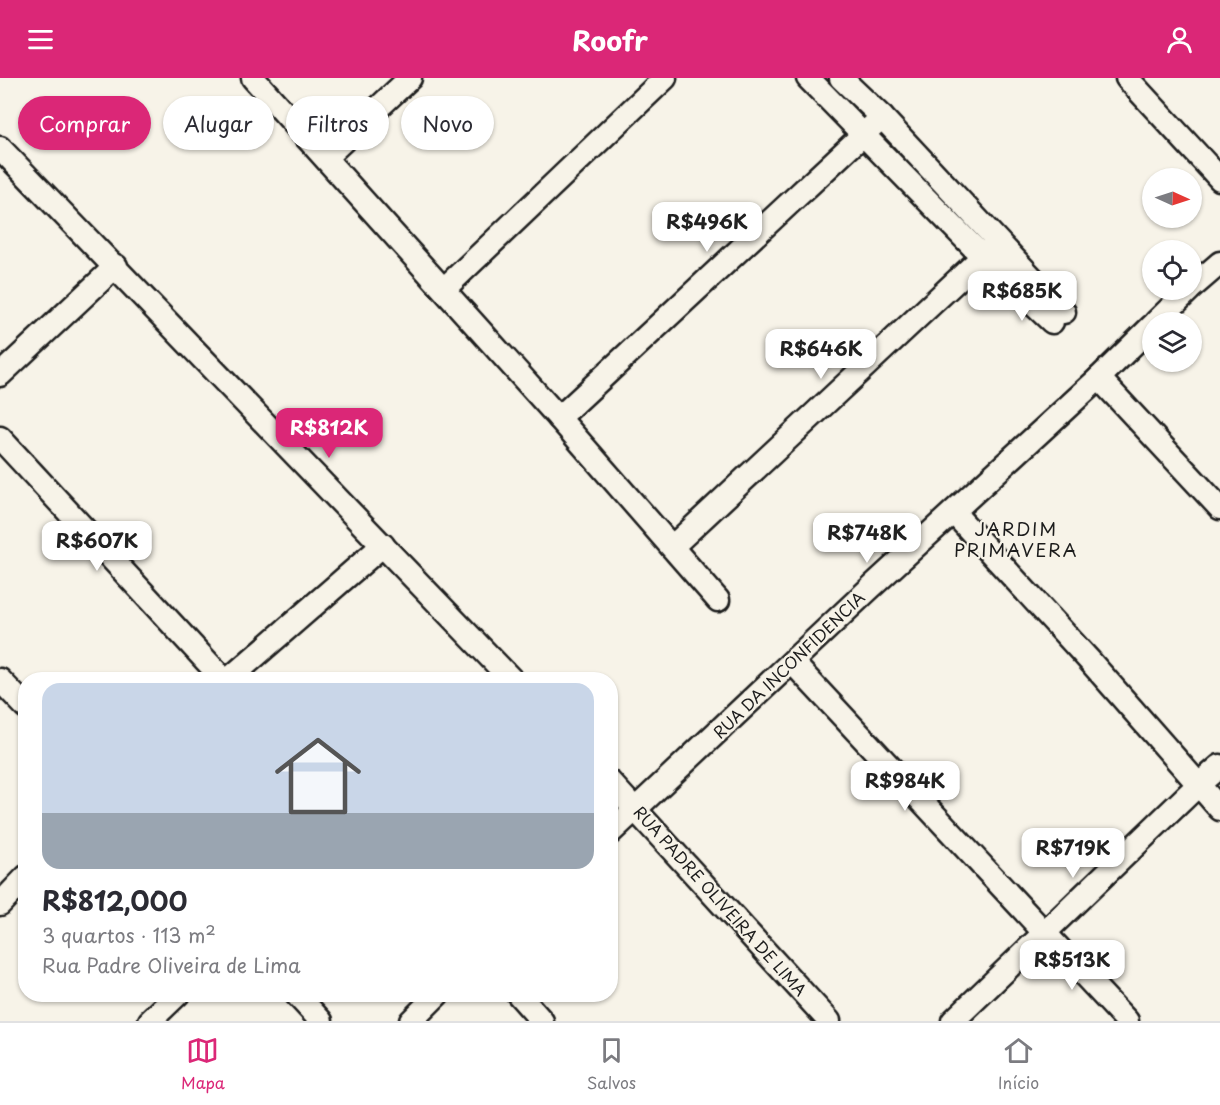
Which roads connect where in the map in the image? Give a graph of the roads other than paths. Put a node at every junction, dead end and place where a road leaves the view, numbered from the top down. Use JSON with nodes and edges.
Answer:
{"nodes":[{"id":1,"x":253,"y":78,"type":"edge"},
{"id":2,"x":410,"y":78,"type":"edge"},
{"id":3,"x":665,"y":78,"type":"edge"},
{"id":4,"x":808,"y":78,"type":"edge"},
{"id":5,"x":841,"y":78,"type":"edge"},
{"id":6,"x":1127,"y":78,"type":"edge"},
{"id":7,"x":882,"y":117,"type":"junction"},
{"id":8,"x":864,"y":134,"type":"junction"},
{"id":9,"x":0,"y":148,"type":"edge"},
{"id":10,"x":326,"y":157,"type":"junction"},
{"id":11,"x":1220,"y":179,"type":"edge"},
{"id":12,"x":990,"y":250,"type":"junction"},
{"id":13,"x":1220,"y":263,"type":"edge"},
{"id":14,"x":116,"y":266,"type":"junction"},
{"id":15,"x":1202,"y":279,"type":"edge"},
{"id":16,"x":444,"y":289,"type":"junction"},
{"id":17,"x":1179,"y":300,"type":"edge"},
{"id":18,"x":1166,"y":312,"type":"edge"},
{"id":19,"x":1058,"y":317,"type":"dead end"},
{"id":20,"x":1142,"y":336,"type":"edge"},
{"id":21,"x":0,"y":375,"type":"edge"},
{"id":22,"x":1099,"y":378,"type":"junction"},
{"id":23,"x":559,"y":418,"type":"junction"},
{"id":24,"x":0,"y":438,"type":"edge"},
{"id":25,"x":1220,"y":508,"type":"edge"},
{"id":26,"x":954,"y":513,"type":"junction"},
{"id":27,"x":383,"y":545,"type":"junction"},
{"id":28,"x":672,"y":546,"type":"junction"},
{"id":29,"x":718,"y":600,"type":"dead end"},
{"id":30,"x":793,"y":663,"type":"junction"},
{"id":31,"x":219,"y":672,"type":"edge"},
{"id":32,"x":235,"y":672,"type":"edge"},
{"id":33,"x":504,"y":672,"type":"edge"},
{"id":34,"x":0,"y":680,"type":"edge"},
{"id":35,"x":18,"y":699,"type":"edge"},
{"id":36,"x":1220,"y":766,"type":"edge"},
{"id":37,"x":1198,"y":785,"type":"junction"},
{"id":38,"x":618,"y":790,"type":"edge"},
{"id":39,"x":637,"y":809,"type":"junction"},
{"id":40,"x":1220,"y":809,"type":"edge"},
{"id":41,"x":618,"y":826,"type":"edge"},
{"id":42,"x":18,"y":885,"type":"edge"},
{"id":43,"x":0,"y":904,"type":"edge"},
{"id":44,"x":1047,"y":933,"type":"junction"},
{"id":45,"x":170,"y":1002,"type":"edge"},
{"id":46,"x":303,"y":1002,"type":"edge"},
{"id":47,"x":430,"y":1002,"type":"edge"},
{"id":48,"x":525,"y":1002,"type":"edge"},
{"id":49,"x":150,"y":1021,"type":"edge"},
{"id":50,"x":321,"y":1021,"type":"edge"},
{"id":51,"x":411,"y":1021,"type":"edge"},
{"id":52,"x":542,"y":1021,"type":"edge"},
{"id":53,"x":829,"y":1021,"type":"edge"},
{"id":54,"x":953,"y":1021,"type":"edge"},
{"id":55,"x":1127,"y":1021,"type":"edge"}],
"edges":[{"from":1,"to":10,"type":"street"},
{"from":2,"to":10,"type":"street"},
{"from":3,"to":16,"type":"street"},
{"from":4,"to":8,"type":"street"},
{"from":5,"to":7,"type":"street"},
{"from":6,"to":11,"type":"street"},
{"from":7,"to":8,"type":"street"},
{"from":7,"to":12,"type":"street"},
{"from":8,"to":12,"type":"street"},
{"from":8,"to":23,"type":"street"},
{"from":9,"to":14,"type":"street"},
{"from":10,"to":16,"type":"street"},
{"from":12,"to":19,"type":"street"},
{"from":12,"to":28,"type":"street"},
{"from":13,"to":15,"type":"street"},
{"from":14,"to":21,"type":"street"},
{"from":14,"to":27,"type":"street"},
{"from":16,"to":23,"type":"street"},
{"from":17,"to":18,"type":"street"},
{"from":20,"to":22,"type":"street","name":"RUA DA INCONFIDENCIA"},
{"from":22,"to":25,"type":"street"},
{"from":22,"to":26,"type":"street","name":"RUA DA INCONFIDENCIA"},
{"from":23,"to":28,"type":"street"},
{"from":24,"to":31,"type":"street"},
{"from":26,"to":30,"type":"street","name":"RUA DA INCONFIDENCIA"},
{"from":26,"to":37,"type":"street"},
{"from":27,"to":32,"type":"street"},
{"from":27,"to":33,"type":"street"},
{"from":28,"to":29,"type":"street"},
{"from":30,"to":39,"type":"street","name":"RUA DA INCONFIDENCIA"},
{"from":30,"to":44,"type":"street"},
{"from":34,"to":35,"type":"street"},
{"from":36,"to":37,"type":"street"},
{"from":37,"to":40,"type":"street"},
{"from":37,"to":44,"type":"street"},
{"from":38,"to":39,"type":"street","name":"RUA PADRE OLIVEIRA DE LIMA"},
{"from":39,"to":41,"type":"street","name":"RUA DA INCONFIDENCIA"},
{"from":39,"to":53,"type":"street","name":"RUA PADRE OLIVEIRA DE LIMA"},
{"from":42,"to":43,"type":"street"},
{"from":44,"to":54,"type":"street"},
{"from":44,"to":55,"type":"street"},
{"from":45,"to":49,"type":"street"},
{"from":46,"to":50,"type":"street"},
{"from":47,"to":51,"type":"street"},
{"from":48,"to":52,"type":"street"}]}
